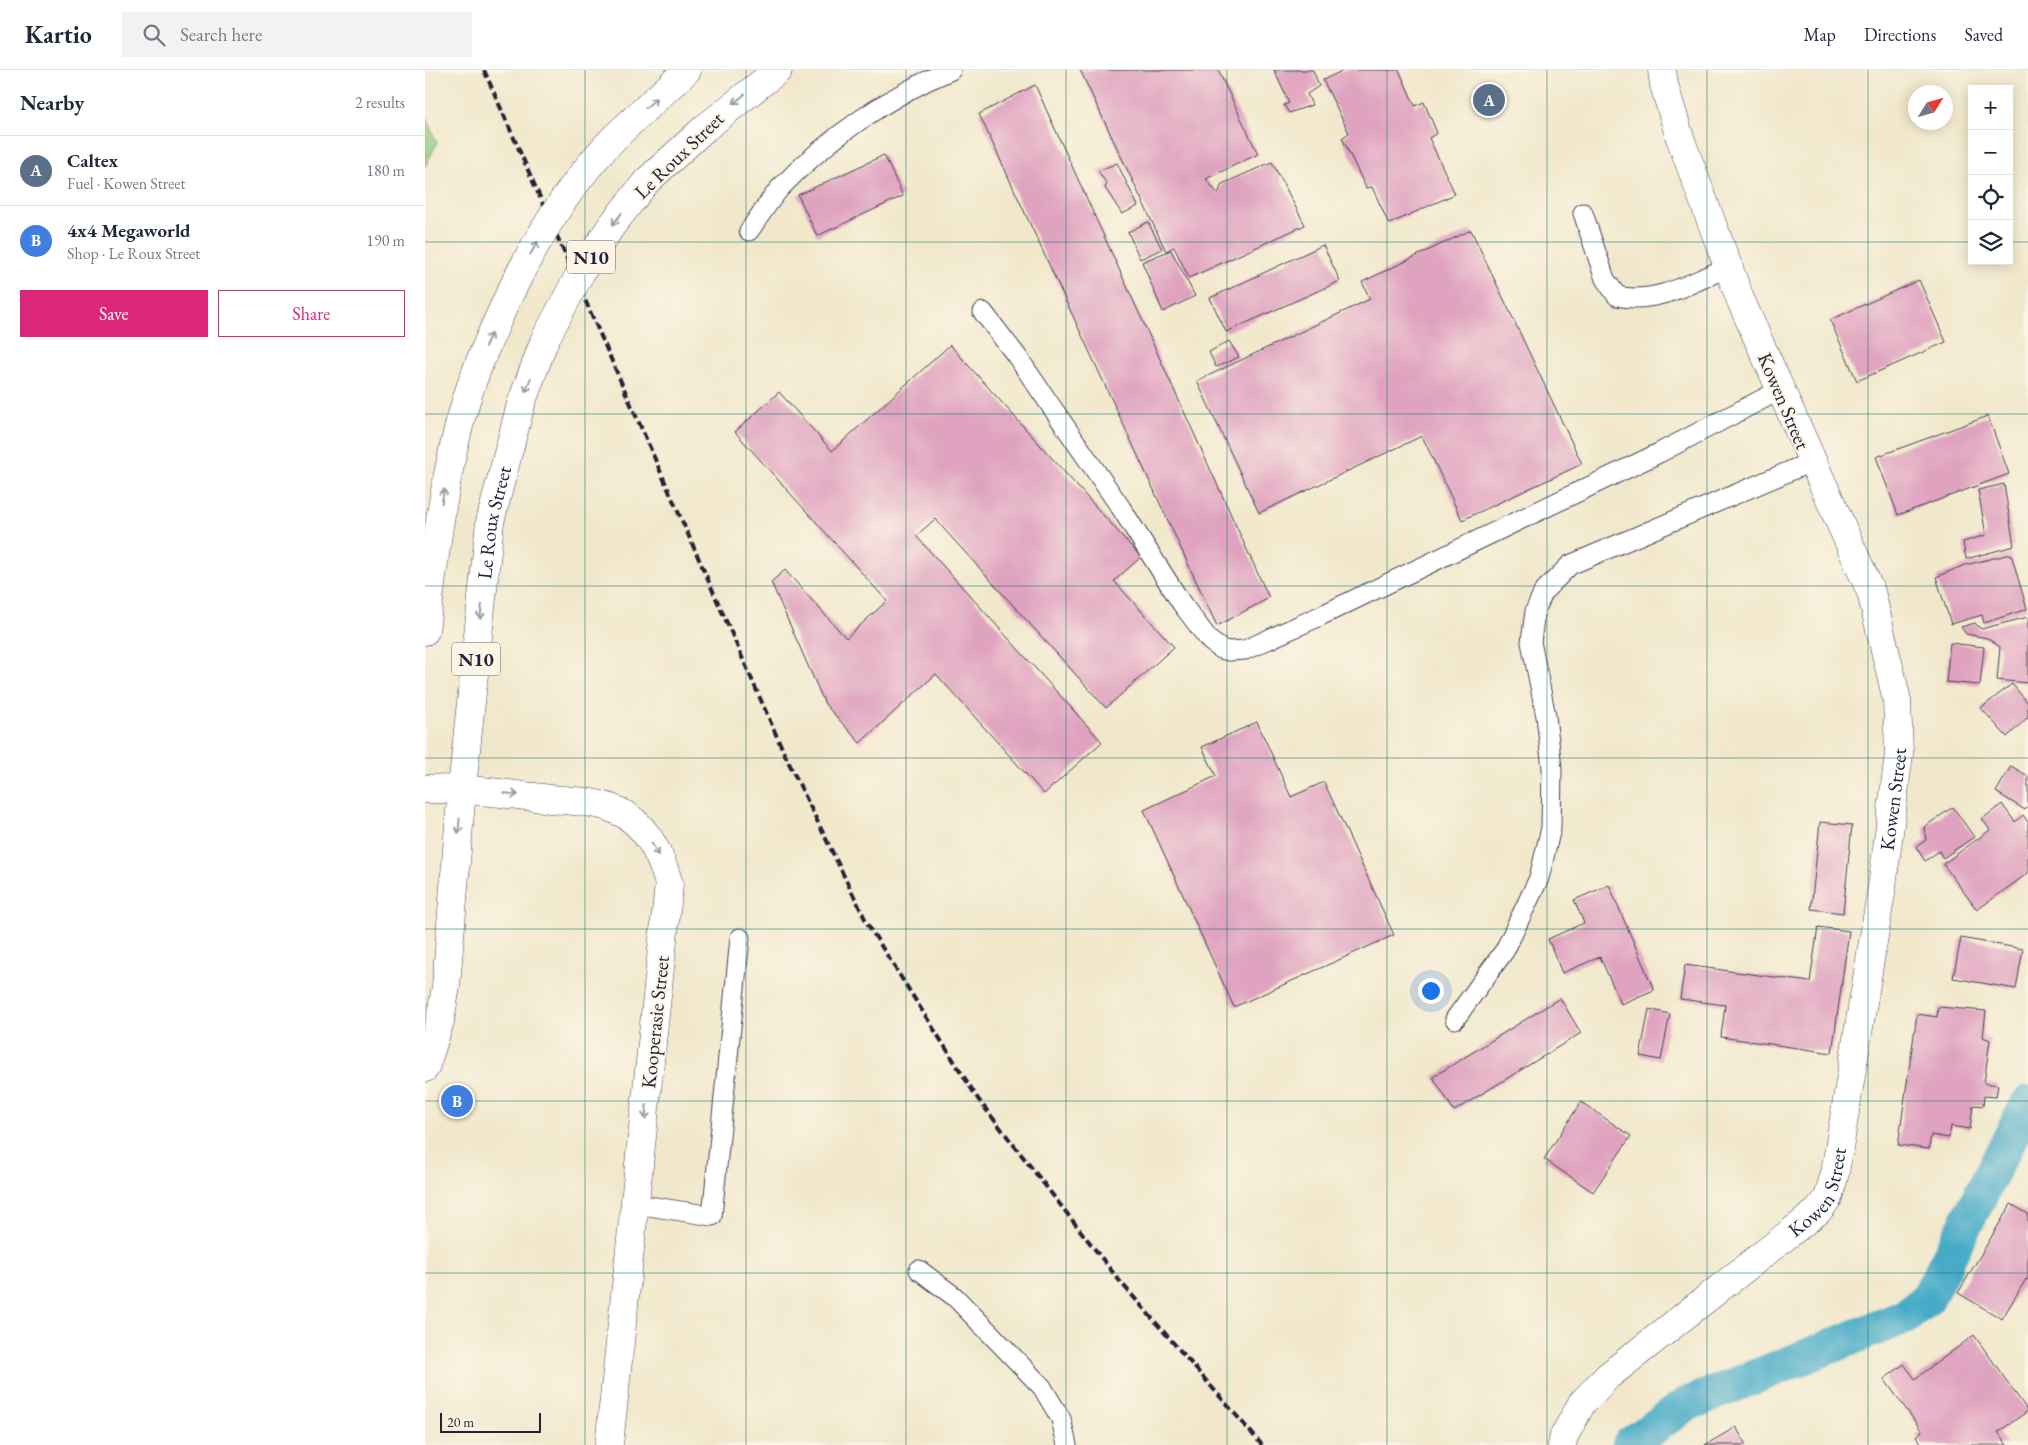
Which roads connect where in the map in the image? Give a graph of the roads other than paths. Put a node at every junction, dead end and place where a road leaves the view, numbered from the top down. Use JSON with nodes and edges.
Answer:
{"nodes":[{"id":1,"x":687,"y":70,"type":"edge"},
{"id":2,"x":778,"y":70,"type":"edge"},
{"id":3,"x":951,"y":70,"type":"edge"},
{"id":4,"x":1662,"y":70,"type":"edge"},
{"id":5,"x":1583,"y":213,"type":"dead end"},
{"id":6,"x":749,"y":231,"type":"dead end"},
{"id":7,"x":1728,"y":267,"type":"junction"},
{"id":8,"x":983,"y":312,"type":"dead end"},
{"id":9,"x":1780,"y":390,"type":"junction"},
{"id":10,"x":1811,"y":462,"type":"junction"},
{"id":11,"x":425,"y":631,"type":"edge"},
{"id":12,"x":462,"y":788,"type":"junction"},
{"id":13,"x":425,"y":789,"type":"edge"},
{"id":14,"x":740,"y":938,"type":"dead end"},
{"id":15,"x":1455,"y":1019,"type":"dead end"},
{"id":16,"x":425,"y":1068,"type":"edge"},
{"id":17,"x":636,"y":1204,"type":"junction"},
{"id":18,"x":919,"y":1270,"type":"dead end"},
{"id":19,"x":609,"y":1445,"type":"edge"},
{"id":20,"x":1067,"y":1445,"type":"edge"},
{"id":21,"x":1562,"y":1445,"type":"edge"}],
"edges":[{"from":11,"to":1,"type":"main road","number":"N10","one_way":true,"bridge":true},
{"from":2,"to":12,"type":"main road","name":"Le Roux Street","number":"N10","one_way":true,"bridge":true},
{"from":3,"to":6,"type":"lane"},
{"from":4,"to":7,"type":"main road","name":"Kowen Street"},
{"from":5,"to":7,"type":"lane"},
{"from":7,"to":9,"type":"main road","name":"Kowen Street"},
{"from":8,"to":9,"type":"lane"},
{"from":9,"to":10,"type":"main road","name":"Kowen Street"},
{"from":10,"to":15,"type":"lane"},
{"from":10,"to":21,"type":"main road","name":"Kowen Street"},
{"from":12,"to":13,"type":"main road","name":"Kooperasie Street"},
{"from":12,"to":16,"type":"main road","name":"Le Roux Street","number":"N10","one_way":true},
{"from":12,"to":17,"type":"main road","name":"Kooperasie Street","one_way":true},
{"from":14,"to":17,"type":"lane"},
{"from":17,"to":19,"type":"main road","name":"Kooperasie Street"},
{"from":18,"to":20,"type":"lane"}]}
